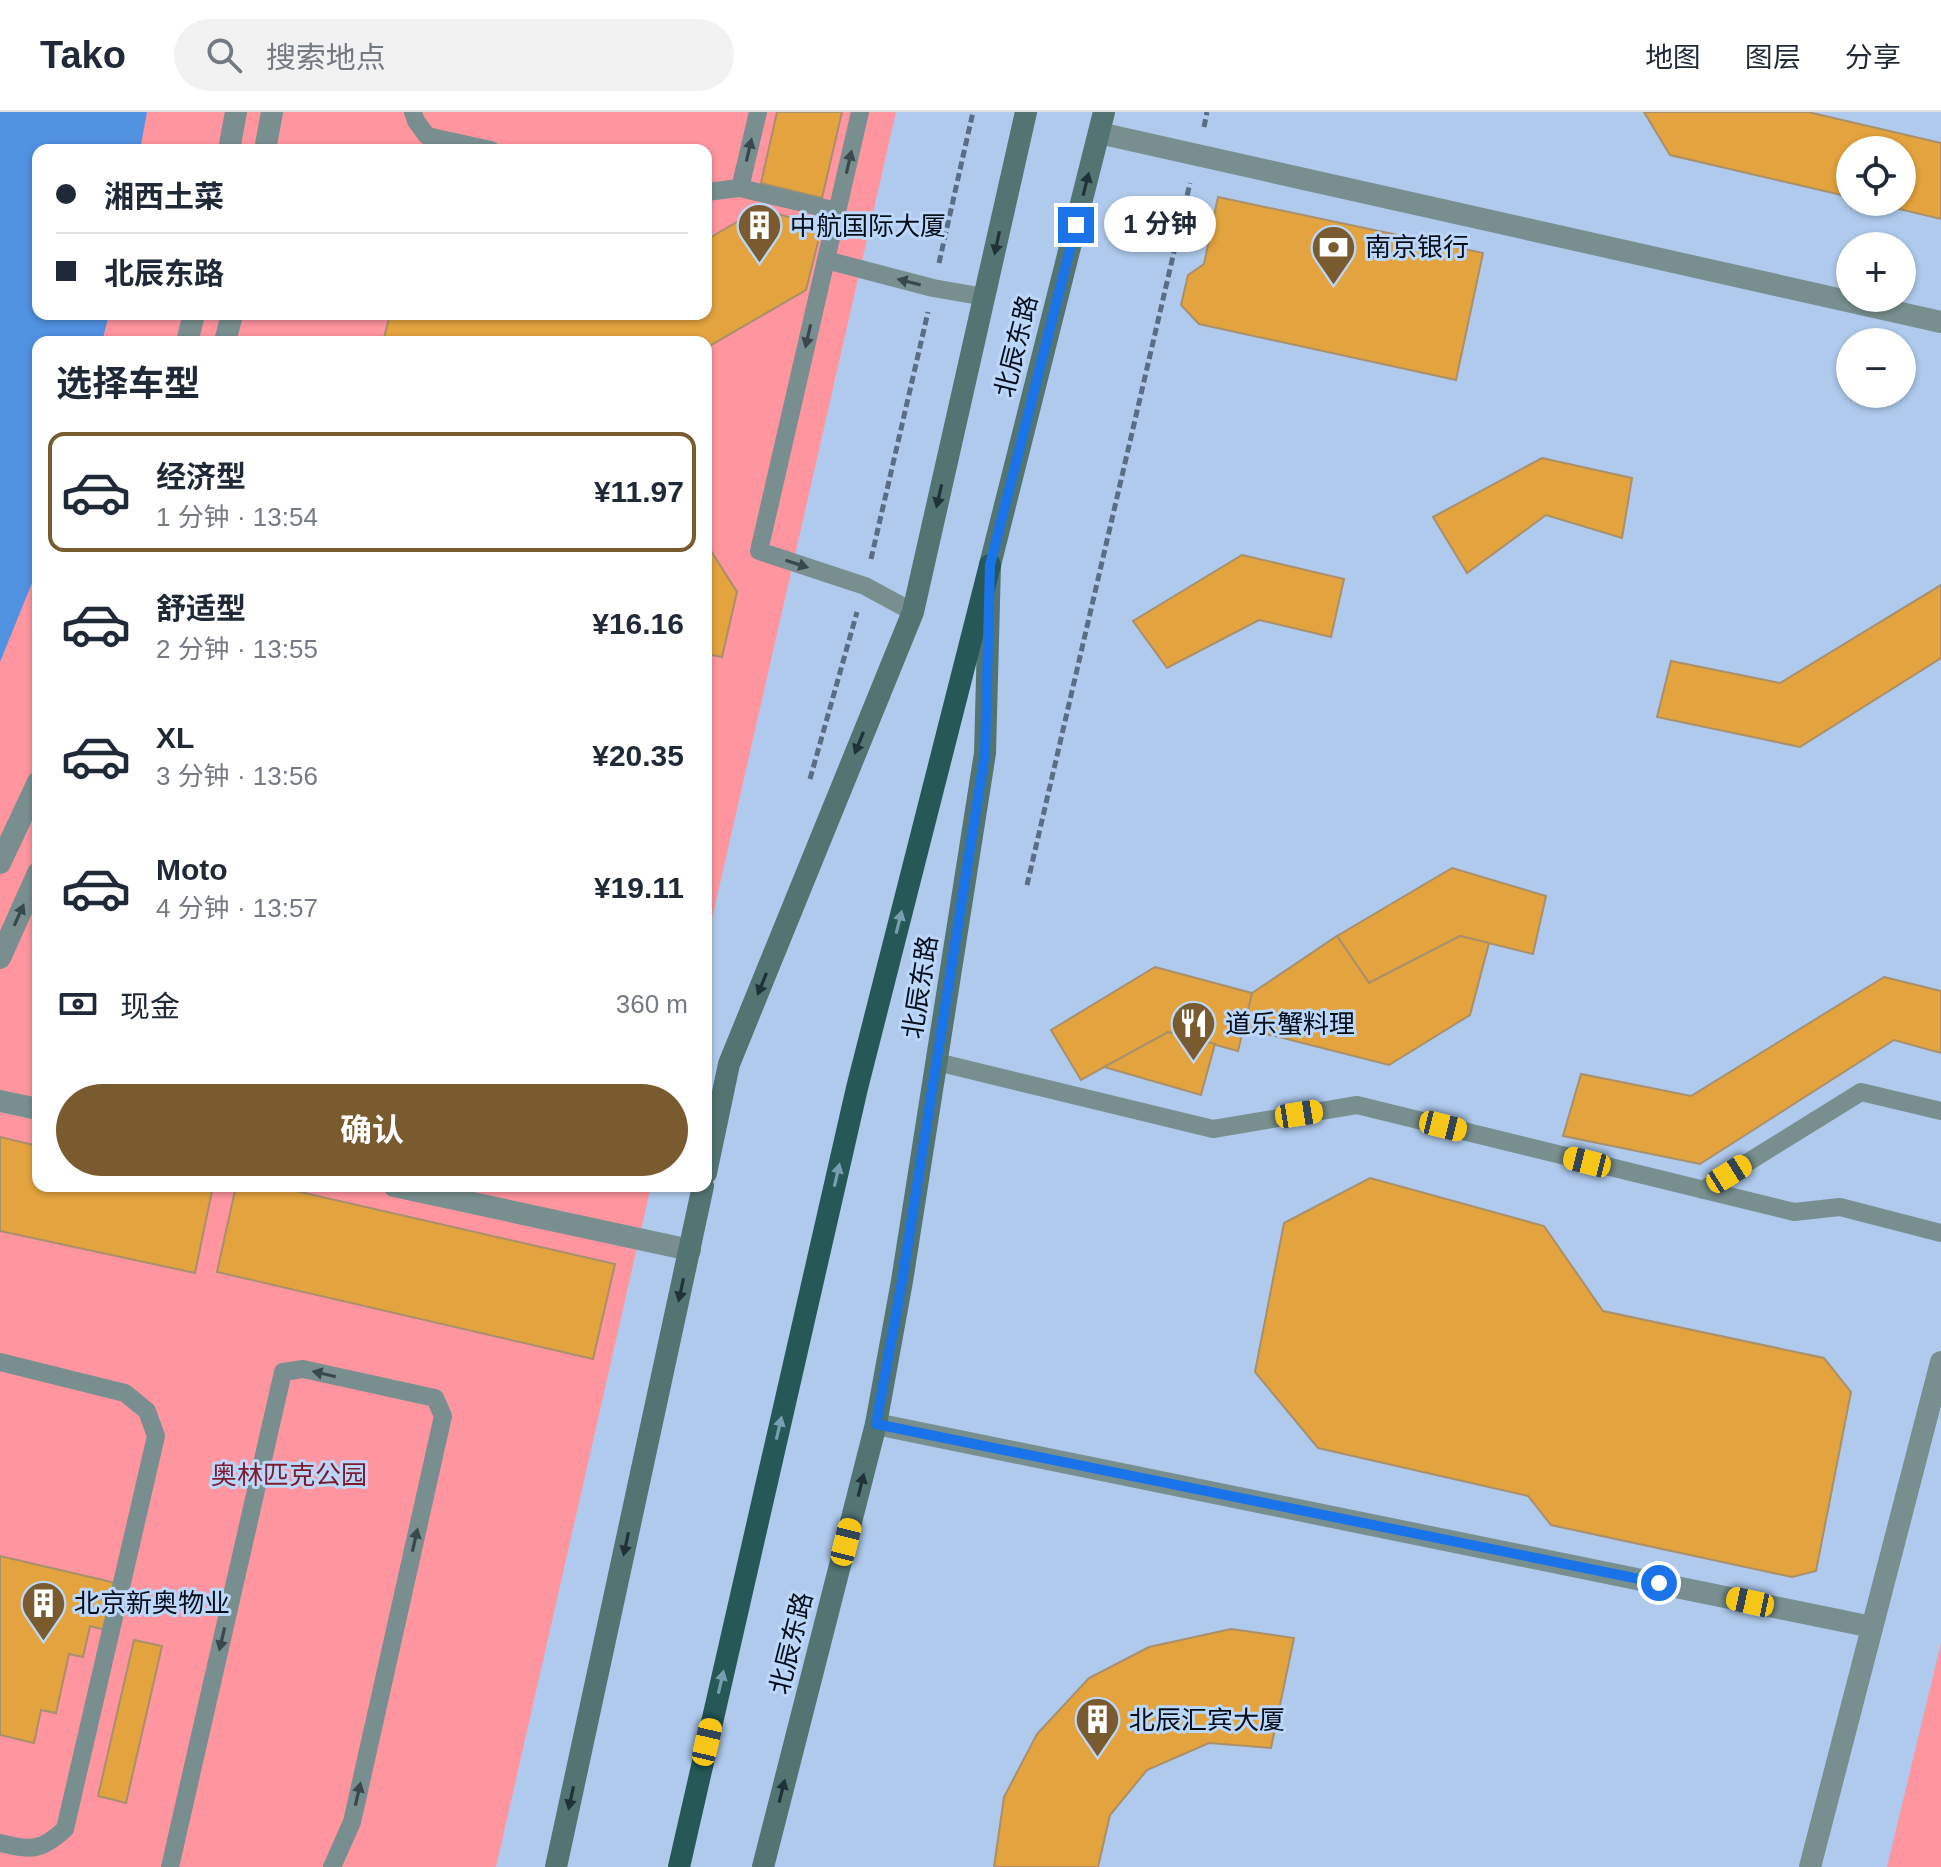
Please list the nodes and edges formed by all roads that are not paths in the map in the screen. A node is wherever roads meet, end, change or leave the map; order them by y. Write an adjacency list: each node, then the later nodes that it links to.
1 (236, 112): 8 (street)
2 (272, 112): 9 (street)
3 (413, 112): 10 (lane)
4 (758, 112): 11 (lane, one-way to 4)
5 (860, 112): 13 (lane, one-way to 5)
6 (1026, 112): 15 (main road, 北辰东路, one-way to 15)
7 (1101, 122): 16 (street); 17 (main road, 北辰东路, one-way to 7)
8 (230, 144)
9 (266, 144)
10 (464, 144)
11 (740, 188): 12 (lane); 13 (lane)
12 (712, 191)
13 (837, 211): 14 (lane)
14 (826, 260): 15 (lane, one-way to 14); 18 (lane, one-way to 18)
15 (985, 297): 18 (main road, 北辰东路, one-way to 18)
16 (1941, 322)
17 (990, 565): 23 (main road, 北辰东路); 41 (highway, one-way to 17)
18 (913, 612): 27 (main road, 北辰东路, one-way to 27)
19 (32, 795): 20 (street)
20 (0, 863)
21 (32, 886): 22 (street, one-way to 21)
22 (0, 958)
23 (937, 1062): 28 (lane); 35 (main road, 北辰东路)
24 (0, 1101): 25 (street)
25 (32, 1108)
26 (1941, 1111): 28 (lane)
27 (712, 1145)
28 (1703, 1190): 31 (lane)
29 (422, 1192): 32 (street)
30 (702, 1192): 32 (main road)
31 (1941, 1233)
32 (690, 1250): 40 (main road, one-way to 40)
33 (0, 1362): 37 (lane)
34 (1941, 1362): 36 (street)
35 (876, 1424): 36 (street); 42 (main road, 北辰东路, one-way to 35)
36 (1872, 1627): 43 (street)
37 (0, 1843)
38 (170, 1867): 39 (lane, one-way to 38)
39 (332, 1867)
40 (556, 1867)
41 (679, 1867)
42 (763, 1867)
43 (1810, 1867)

